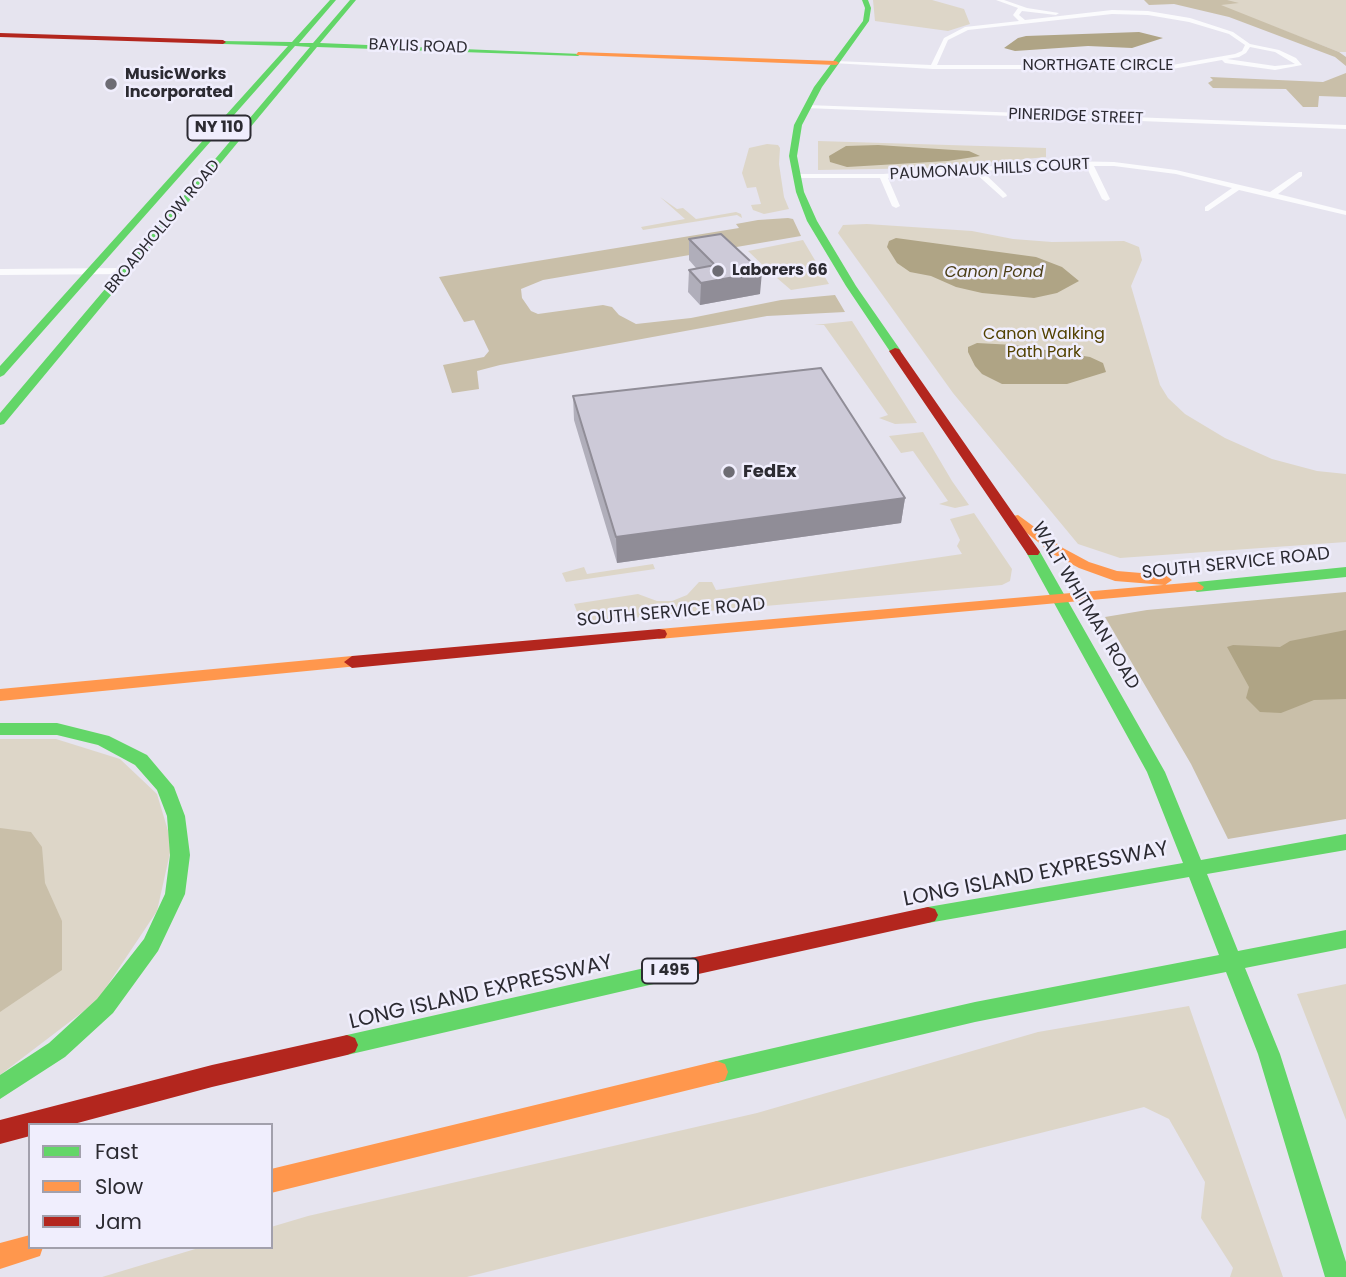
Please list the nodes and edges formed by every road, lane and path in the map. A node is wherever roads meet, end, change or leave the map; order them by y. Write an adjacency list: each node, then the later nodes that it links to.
1 (333, 0): 9 (main road, BROADHOLLOW ROAD / NY 110)
2 (354, 0): 10 (main road, BROADHOLLOW ROAD / NY 110)
3 (866, 0): 13 (main road, WALT WHITMAN ROAD)
4 (999, 0): 5 (street)
5 (1024, 8): 6 (street); 7 (street)
6 (1063, 16): 7 (street); 11 (street)
7 (1022, 20): 14 (street)
8 (0, 34): 9 (main road, BAYLIS ROAD)
9 (294, 43): 10 (main road, BAYLIS ROAD); 17 (main road, BROADHOLLOW ROAD / NY 110)
10 (317, 43): 13 (main road, BAYLIS ROAD); 23 (main road, BROADHOLLOW ROAD / NY 110)
11 (1248, 46): 12 (street, NORTHGATE CIRCLE); 12 (street)
12 (1220, 59): 14 (street, NORTHGATE CIRCLE)
13 (836, 63): 14 (street, NORTHGATE CIRCLE); 15 (main road, WALT WHITMAN ROAD)
14 (933, 67)
15 (807, 107): 16 (street, PINERIDGE STREET); 22 (main road, WALT WHITMAN ROAD)
16 (1346, 127)
17 (208, 140): 23 (main road); 31 (main road, BROADHOLLOW ROAD / NY 110)
18 (1089, 163): 19 (street, PAUMONAUK HILLS COURT); 24 (street, PAUMONAUK HILLS COURT); 27 (street)
19 (975, 169): 21 (street, PAUMONAUK HILLS COURT); 26 (street)
20 (1299, 174): 25 (street)
21 (883, 176): 22 (street, PAUMONAUK HILLS COURT); 28 (street)
22 (796, 177): 36 (main road, WALT WHITMAN ROAD)
23 (197, 184): 32 (main road, BROADHOLLOW ROAD / NY 110)
24 (1238, 187): 25 (street, PAUMONAUK HILLS COURT); 29 (street)
25 (1272, 195): 30 (street, PAUMONAUK HILLS COURT)
26 (1003, 196)
27 (1106, 199)
28 (896, 206)
29 (1208, 209)
30 (1346, 213)
31 (90, 271): 32 (street); 33 (street); 34 (main road, BROADHOLLOW ROAD / NY 110)
32 (127, 271): 35 (main road, BROADHOLLOW ROAD / NY 110)
33 (0, 272)
34 (0, 373)
35 (0, 421)
36 (1001, 505): 38 (main road); 39 (main road, WALT WHITMAN ROAD)
37 (1346, 572): 38 (main road, SOUTH SERVICE ROAD)
38 (1251, 581): 39 (main road, SOUTH SERVICE ROAD)
39 (1063, 601): 40 (main road, SOUTH SERVICE ROAD); 51 (main road, WALT WHITMAN ROAD)
40 (4, 694)
41 (0, 729): 44 (main road)
42 (1346, 842): 45 (main road, LONG ISLAND EXPRESSWAY / I 495)
43 (1346, 939): 48 (main road)
44 (0, 1088)
45 (34, 1123)
46 (28, 1125): 47 (main road, LONG ISLAND EXPRESSWAY / I 495)
47 (0, 1132)
48 (273, 1180)
49 (28, 1248): 50 (main road)
50 (0, 1256)
51 (1338, 1277)

